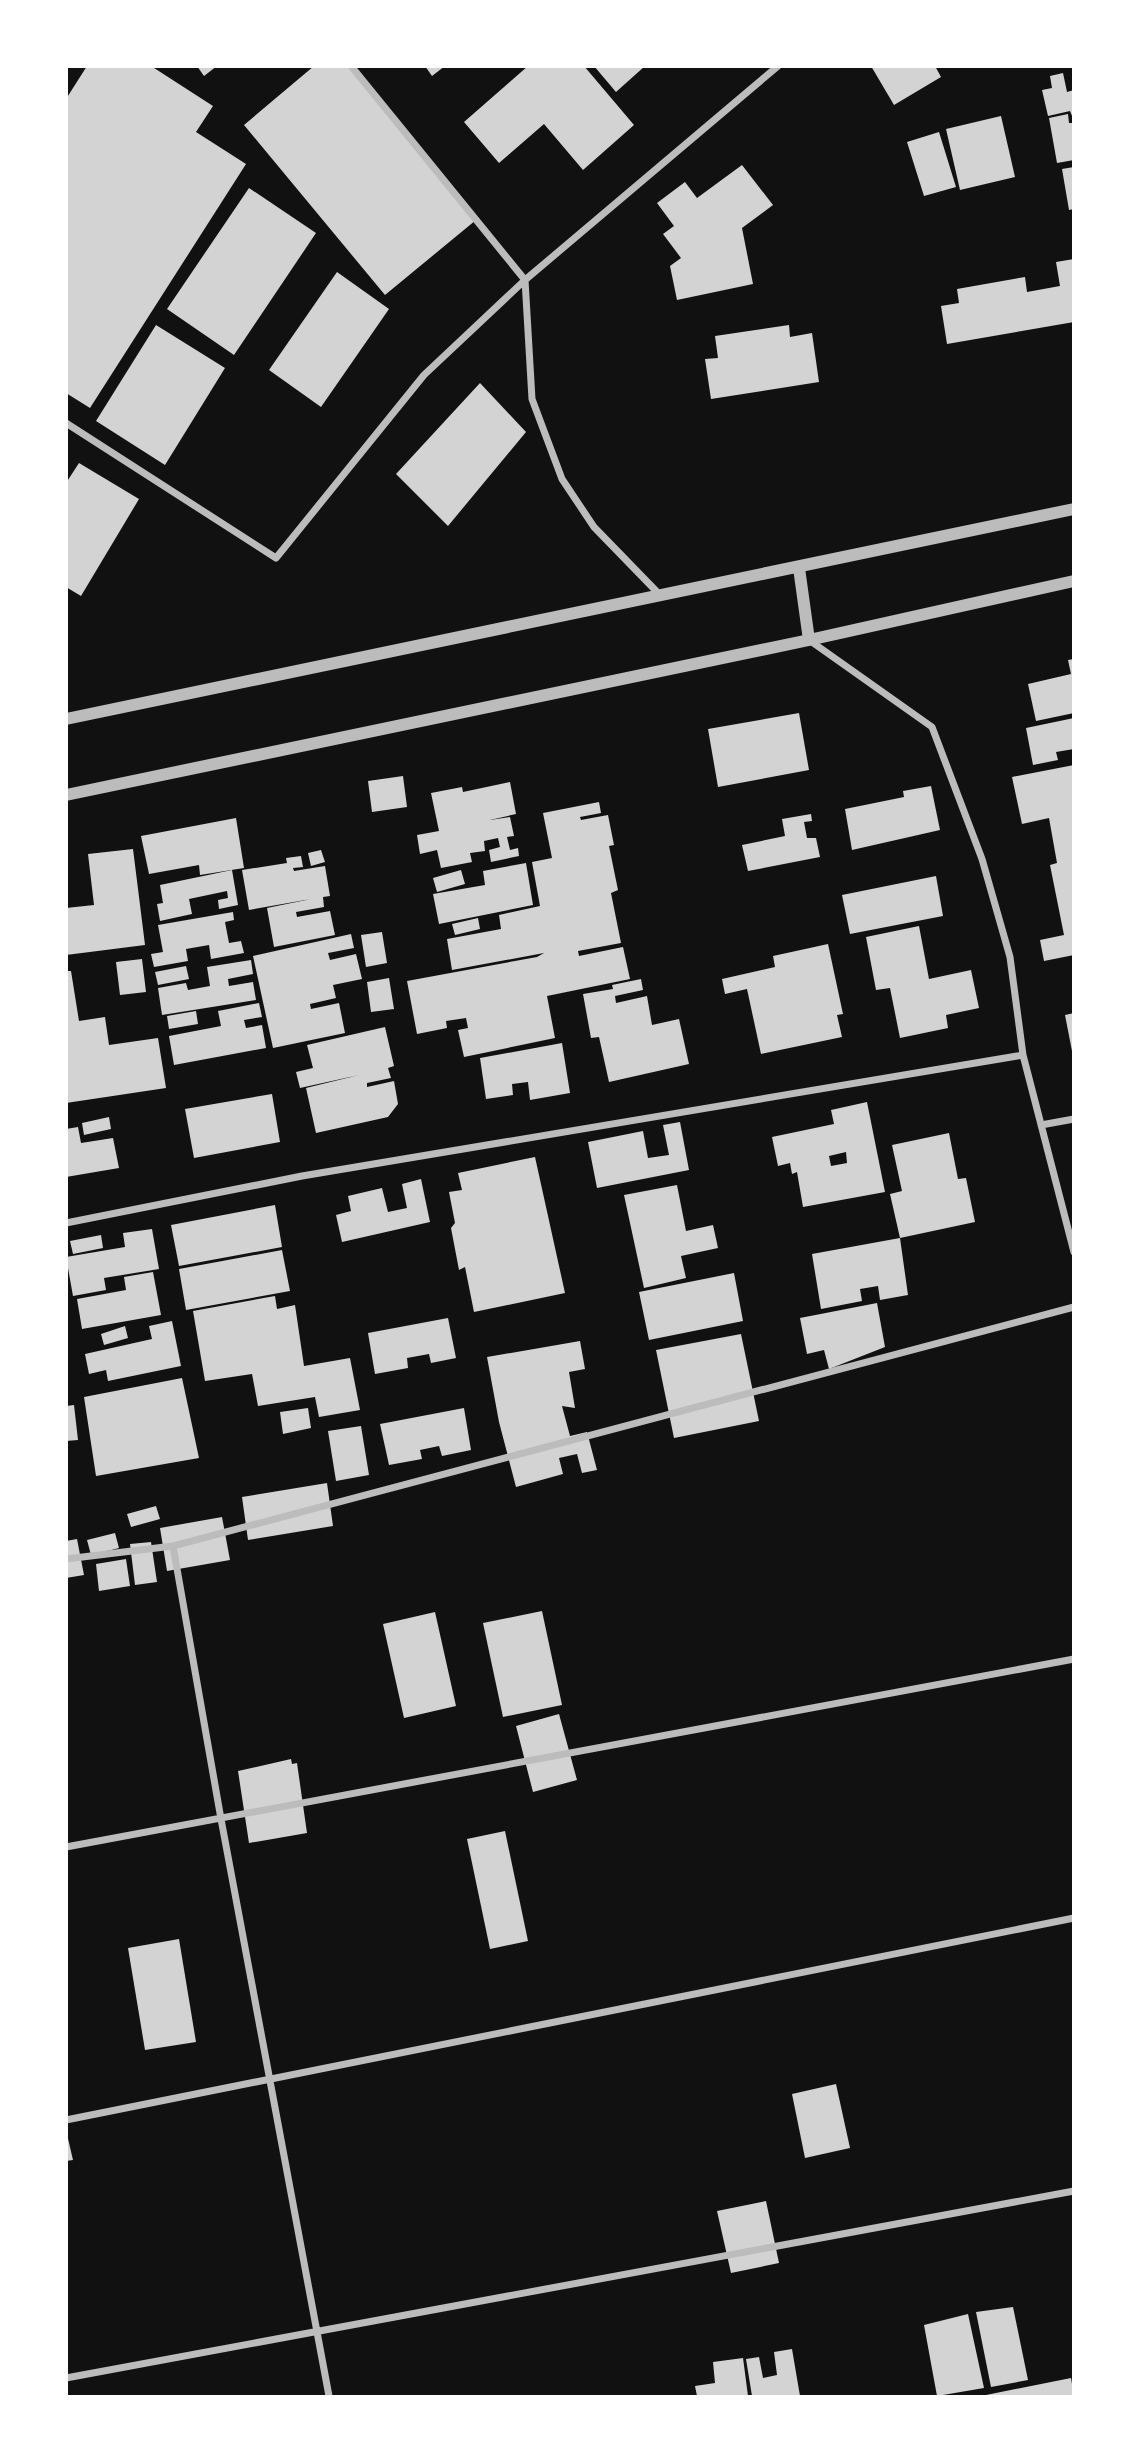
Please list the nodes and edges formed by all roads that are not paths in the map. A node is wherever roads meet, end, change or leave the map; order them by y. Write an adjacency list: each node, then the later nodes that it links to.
1 (351, 66): 3 (street)
2 (778, 66): 3 (street)
3 (525, 280): 4 (street); 8 (street)
4 (66, 423)
5 (1073, 509): 6 (street)
6 (799, 568): 8 (street); 9 (street)
7 (1073, 581): 9 (street)
8 (661, 596): 10 (street)
9 (809, 640): 11 (street); 12 (street)
10 (66, 719)
11 (66, 795)
12 (1023, 1055): 14 (street); 15 (street)
13 (1073, 1119): 14 (street)
14 (1041, 1125): 16 (street)
15 (66, 1223)
16 (1073, 1252)
17 (1073, 1307): 18 (street)
18 (173, 1546): 19 (street); 21 (street)
19 (66, 1559)
20 (1073, 1659): 21 (street)
21 (220, 1819): 22 (street); 24 (street)
22 (66, 1847)
23 (1073, 1918): 24 (street)
24 (270, 2080): 25 (street); 27 (street)
25 (66, 2120)
26 (1073, 2191): 27 (street)
27 (317, 2331): 28 (street); 29 (street)
28 (66, 2378)
29 (329, 2396)

